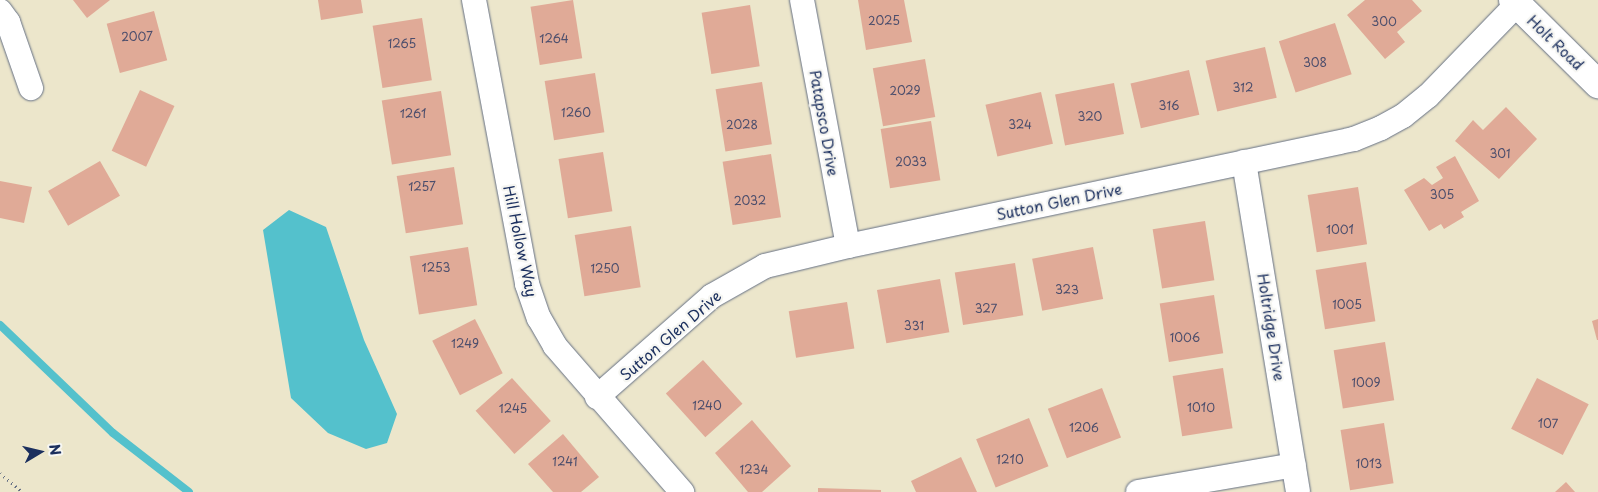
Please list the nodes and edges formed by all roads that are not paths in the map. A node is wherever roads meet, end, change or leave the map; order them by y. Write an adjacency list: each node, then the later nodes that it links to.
1 (474, 0): 9 (street, Hill Hollow Way)
2 (802, 0): 8 (street, Patapsco Drive)
3 (1515, 2): 5 (street, Holt Road); 7 (street, Sutton Glen Drive)
4 (0, 11): 6 (street)
5 (1598, 84)
6 (31, 88)
7 (1244, 162): 8 (street, Sutton Glen Drive); 10 (street, Holtridge Drive)
8 (848, 246): 9 (street, Sutton Glen Drive)
9 (597, 397): 11 (street, Hill Hollow Way)
10 (1294, 465): 12 (street); 13 (street, Holtridge Drive)
11 (682, 492)
12 (1138, 492)
13 (1298, 492)

